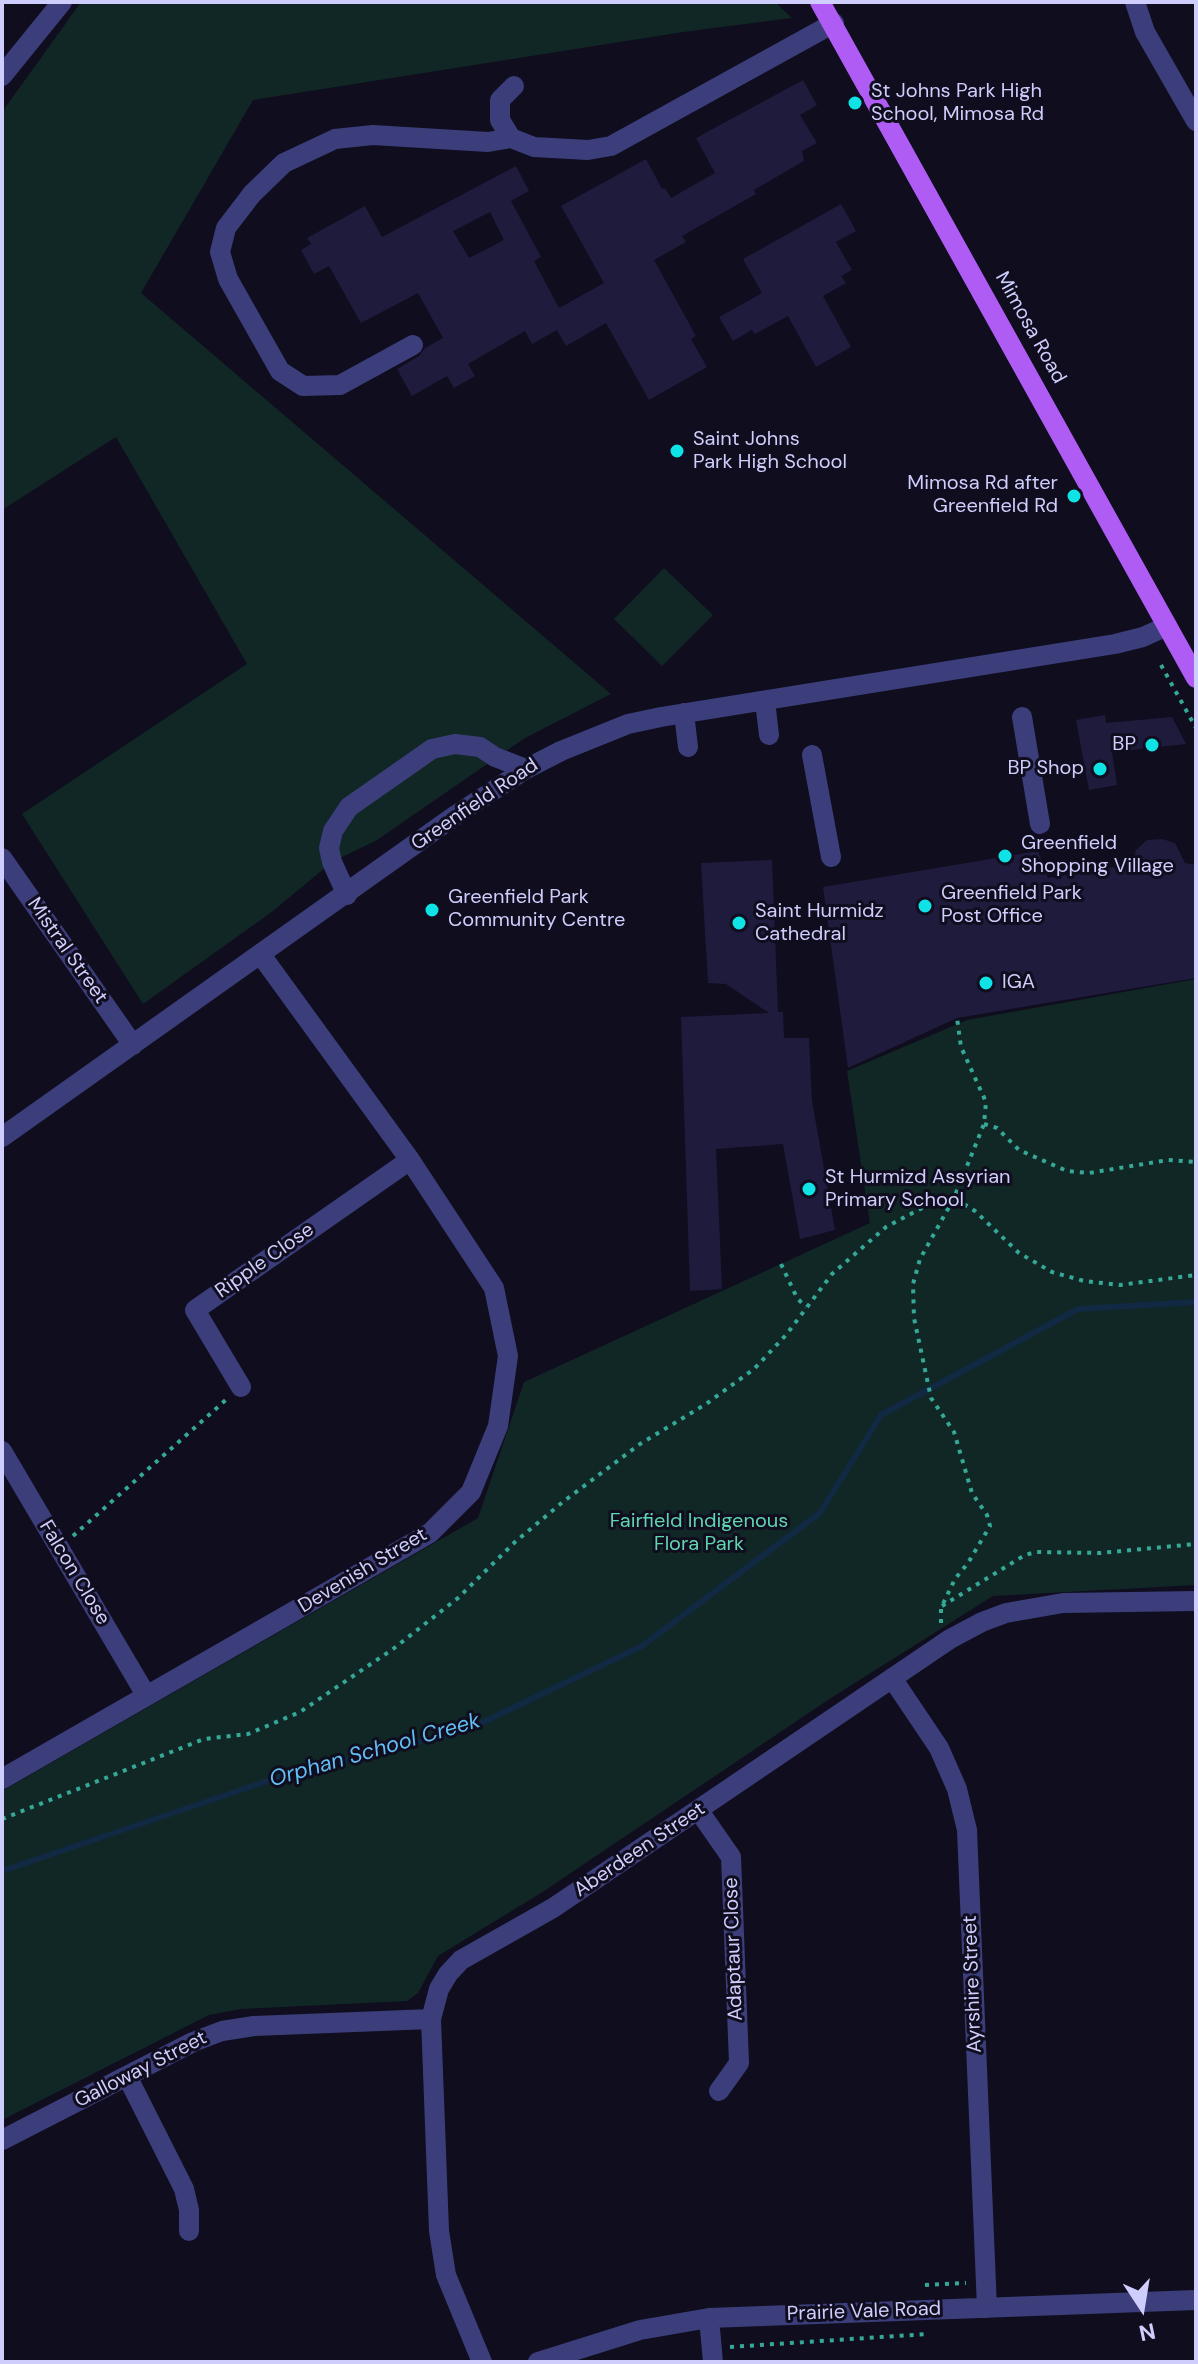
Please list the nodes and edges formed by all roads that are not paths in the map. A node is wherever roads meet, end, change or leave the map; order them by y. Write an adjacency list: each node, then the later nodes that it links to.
1 (62, 2): 5 (street)
2 (820, 2): 4 (main road, Mimosa Road)
3 (1135, 2): 7 (street)
4 (834, 23): 8 (street); 10 (main road, Mimosa Road)
5 (2, 76)
6 (514, 86): 8 (street)
7 (1196, 121)
8 (511, 138): 9 (street)
9 (413, 345)
10 (1167, 626): 11 (main road, Mimosa Road); 12 (street, Greenfield Road)
11 (1196, 678)
12 (765, 701): 13 (street, Greenfield Road); 15 (street)
13 (684, 713): 16 (street); 18 (street, Greenfield Road)
14 (1022, 717): 19 (street)
15 (769, 735)
16 (688, 747)
17 (812, 755): 20 (street)
18 (526, 769): 22 (street, Greenfield Road); 22 (street)
19 (1040, 824)
20 (831, 857)
21 (2, 858): 24 (street, Mistral Street)
22 (347, 895): 23 (street, Greenfield Road)
23 (261, 955): 24 (street, Greenfield Road); 26 (street, Devenish Street)
24 (133, 1045): 25 (street, Greenfield Road)
25 (2, 1137)
26 (410, 1160): 27 (street, Ripple Close); 31 (street, Devenish Street)
27 (241, 1387)
28 (2, 1451): 31 (street, Falcon Close)
29 (1196, 1601): 30 (street, Aberdeen Street)
30 (892, 1678): 33 (street, Aberdeen Street); 40 (street, Ayrshire Street)
31 (146, 1695): 32 (street, Devenish Street)
32 (2, 1779)
33 (699, 1811): 34 (street, Aberdeen Street); 36 (street, Adaptaur Close)
34 (431, 2019): 35 (street, Galloway Street); 43 (street, Aberdeen Street)
35 (127, 2076): 37 (street, Galloway Street); 38 (street)
36 (719, 2091)
37 (2, 2140)
38 (189, 2231)
39 (1196, 2300): 40 (street, Prairie Vale Road)
40 (987, 2308): 41 (street, Prairie Vale Road)
41 (709, 2318): 42 (street); 44 (street, Prairie Vale Road)
42 (712, 2355)
43 (482, 2362)
44 (538, 2362)

